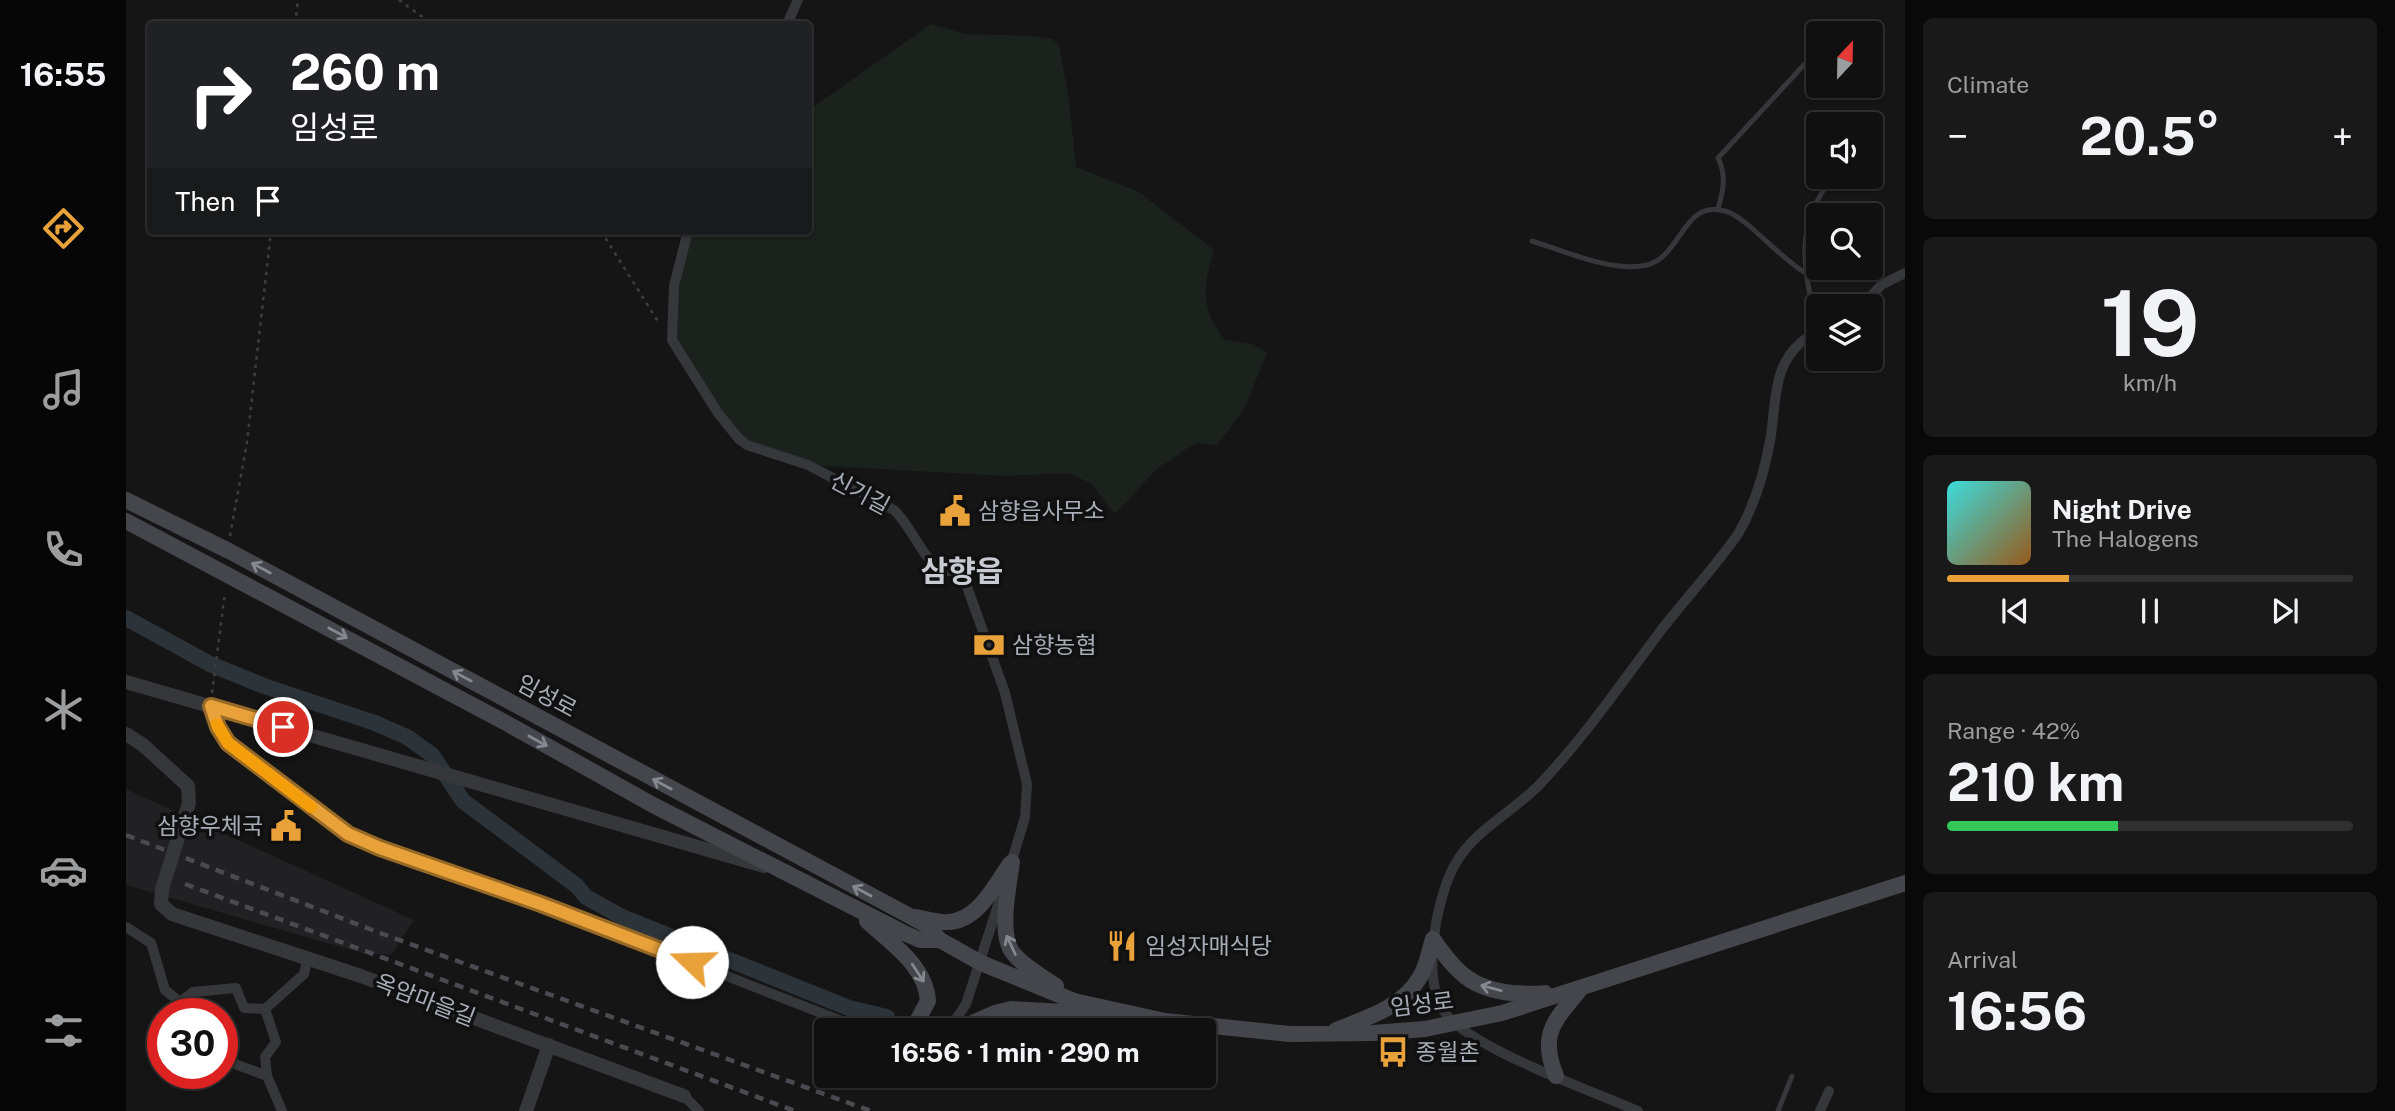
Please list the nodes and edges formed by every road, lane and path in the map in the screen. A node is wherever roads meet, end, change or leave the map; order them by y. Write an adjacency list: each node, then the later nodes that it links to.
1 (298, 0): 4 (path)
2 (398, 0): 5 (path)
3 (798, 0): 6 (street)
4 (295, 21)
5 (428, 21)
6 (788, 21)
7 (1806, 64): 8 (lane)
8 (1718, 209): 13 (lane); 14 (lane)
9 (1806, 230): 14 (lane)
10 (271, 235): 21 (path)
11 (604, 235): 18 (path)
12 (687, 235): 18 (street)
13 (1532, 241)
14 (1806, 273)
15 (1905, 273): 16 (street)
16 (1873, 294)
17 (1806, 339): 34 (street)
18 (673, 340): 26 (street, 신기길)
19 (126, 500): 21 (main road, 임성로)
20 (126, 521): 22 (main road, 임성로)
21 (229, 551): 32 (main road, 임성로, one-way to 21)
22 (226, 573): 24 (path); 27 (main road, 임성로, one-way to 27)
23 (126, 682): 24 (street, 임성로)
24 (211, 706): 27 (street, 임성로); 42 (street)
25 (126, 734): 36 (street, 옥암마을길, bridge)
26 (1012, 862): 32 (main road); 37 (street, 신기길); 39 (main road, one-way to 26)
27 (791, 874): 31 (main road, 임성로)
28 (1905, 883): 30 (main road, 임성로)
29 (1905, 889): 30 (street)
30 (1866, 897): 38 (main road, 임성로)
31 (853, 907): 35 (main road, 임성로); 43 (main road, one-way to 43)
32 (906, 914): 35 (main road, 임성로)
33 (126, 927): 40 (street)
34 (1433, 939): 38 (main road, one-way to 34); 46 (street); 47 (main road)
35 (940, 940): 37 (main road, 임성로)
36 (308, 957): 40 (street); 48 (street, 옥암마을길)
37 (981, 963): 39 (main road, 임성로); 44 (street, 신기길)
38 (1582, 987): 46 (main road, 임성로); 51 (main road)
39 (1082, 1002): 41 (main road, 임성로)
40 (265, 1009): 50 (street)
41 (1140, 1016): 45 (main road); 47 (main road, 임성로)
42 (834, 1018)
43 (919, 1018)
44 (957, 1018)
45 (984, 1018)
46 (1455, 1024): 47 (main road, 임성로); 51 (street)
47 (1326, 1033)
48 (549, 1045): 54 (street, 옥암마을길); 56 (street)
49 (238, 1065): 50 (street)
50 (267, 1076): 55 (street)
51 (1556, 1076): 58 (street)
52 (1792, 1076): 59 (lane)
53 (1829, 1091): 60 (street)
54 (684, 1096): 57 (street, 옥암마을길)
55 (282, 1111)
56 (526, 1111)
57 (699, 1111)
58 (1638, 1111)
59 (1778, 1111)
60 (1820, 1111)

